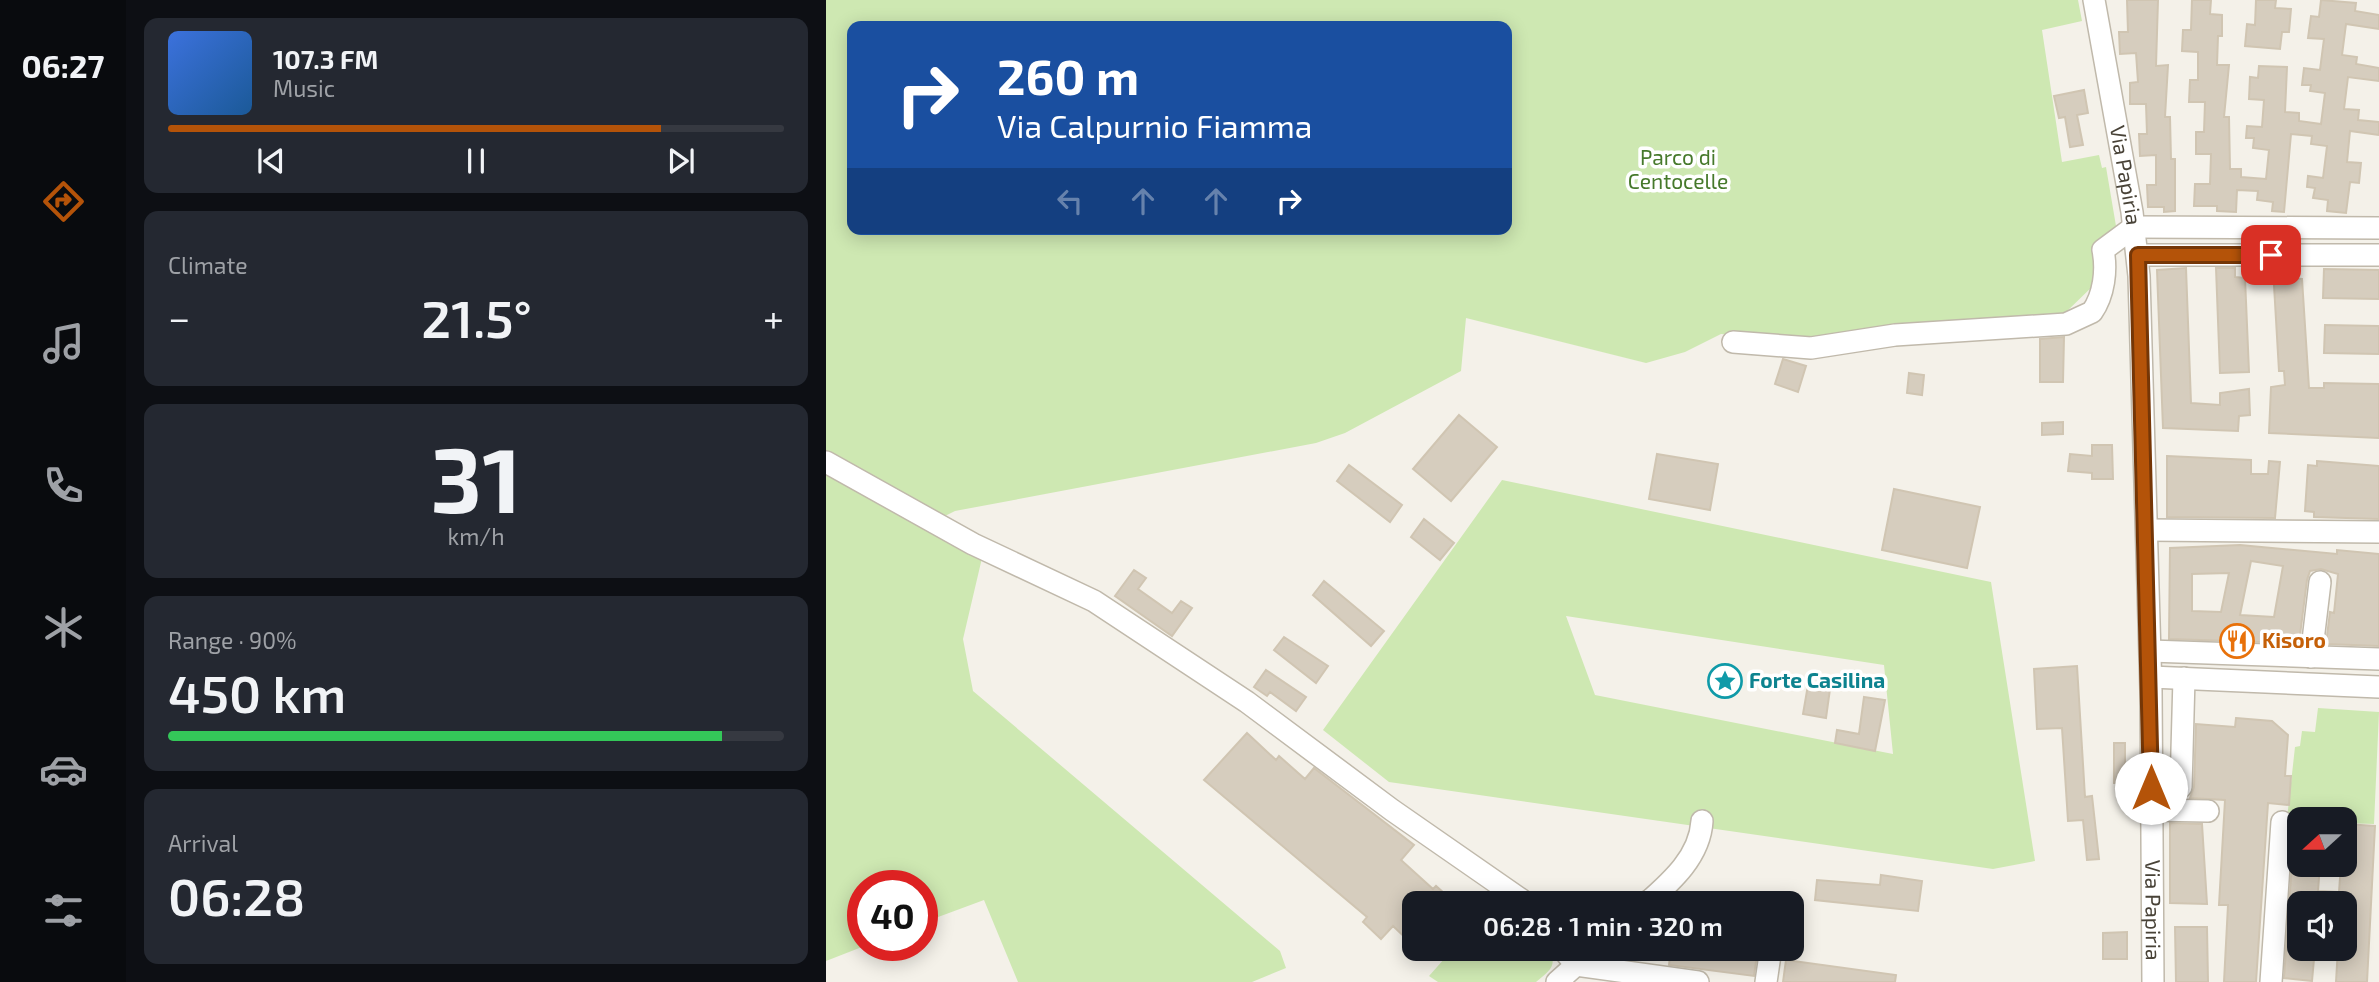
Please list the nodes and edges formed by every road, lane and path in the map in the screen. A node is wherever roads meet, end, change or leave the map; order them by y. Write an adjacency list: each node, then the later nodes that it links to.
1 (2094, 0): 2 (street, Via Papiria)
2 (2134, 227): 3 (street); 4 (street, Via Papiria); 6 (street)
3 (2379, 228)
4 (2138, 255): 5 (street); 8 (street, Via Papiria)
5 (2379, 255)
6 (1733, 342)
7 (826, 462): 23 (street)
8 (2147, 530): 9 (street); 11 (street, Via Papiria)
9 (2379, 533)
10 (2320, 582): 13 (street)
11 (2150, 651): 12 (street); 15 (street, Via Papiria)
12 (2188, 652): 13 (street); 16 (street)
13 (2311, 657): 14 (street)
14 (2379, 659)
15 (2151, 677): 16 (street); 18 (street, Via Papiria)
16 (2186, 678): 17 (street); 18 (street)
17 (2379, 687)
18 (2151, 788): 19 (street, Via Papiria)
19 (2152, 810): 20 (street); 33 (street, Via Papiria)
20 (2208, 811)
21 (1702, 821): 24 (street)
22 (2282, 822): 34 (street)
23 (1509, 891)
24 (1658, 891)
25 (1573, 961): 28 (street)
26 (1580, 961): 28 (street)
27 (1768, 961): 32 (street)
28 (1576, 965): 29 (street); 30 (street); 31 (street)
29 (1557, 982)
30 (1597, 982)
31 (1698, 982)
32 (1766, 982)
33 (2153, 982)
34 (2271, 982)

